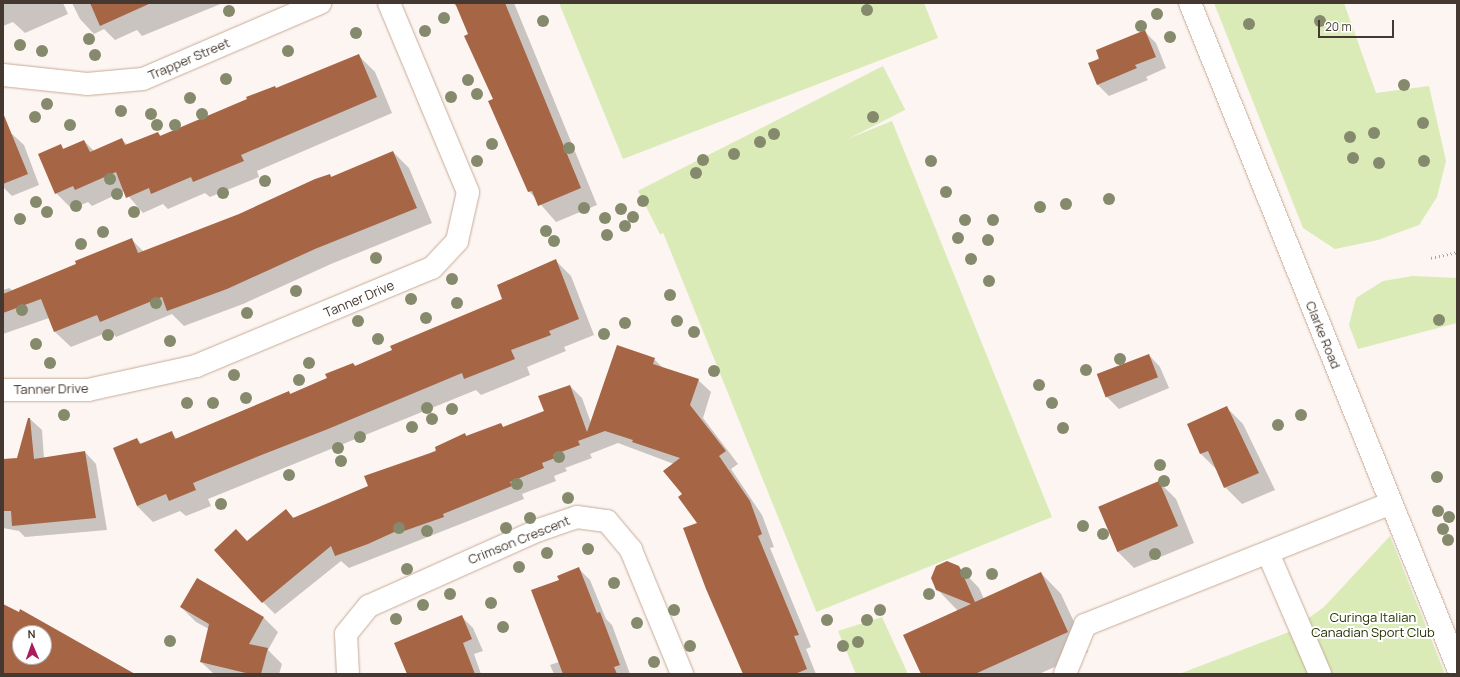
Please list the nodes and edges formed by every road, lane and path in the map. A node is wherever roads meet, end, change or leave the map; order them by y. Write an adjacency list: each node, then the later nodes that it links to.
1 (320, 3): 4 (street, Trapper Street)
2 (389, 3): 7 (street, Tanner Drive)
3 (1190, 3): 8 (street, Clarke Road)
4 (3, 75)
5 (1457, 252): 6 (path)
6 (1431, 258)
7 (3, 390)
8 (1391, 503): 9 (street); 10 (street, Clarke Road)
9 (1268, 554): 13 (street); 14 (street)
10 (1457, 666)
11 (348, 674): 12 (street, Crimson Crescent)
12 (682, 674)
13 (1065, 674)
14 (1320, 674)

